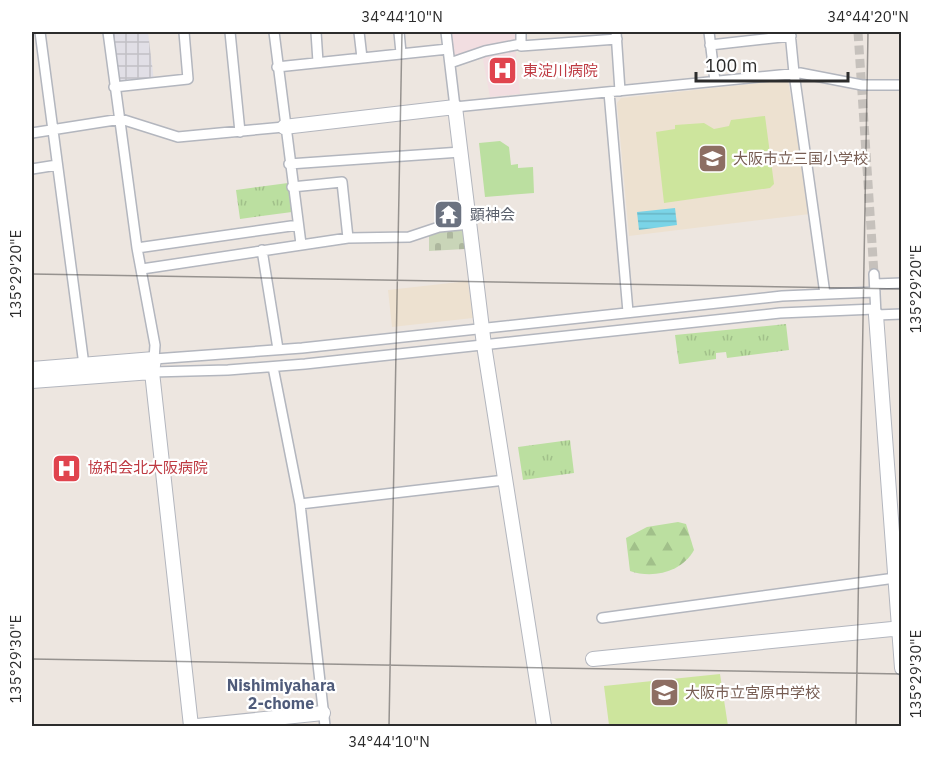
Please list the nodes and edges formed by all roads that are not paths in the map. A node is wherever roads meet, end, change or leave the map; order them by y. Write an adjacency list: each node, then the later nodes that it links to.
1 (39, 32): 32 (street)
2 (108, 32): 26 (street)
3 (184, 32): 26 (street)
4 (230, 32): 33 (street)
5 (274, 32): 22 (street)
6 (316, 32): 20 (street)
7 (359, 32): 19 (street)
8 (399, 32): 18 (street)
9 (446, 32): 17 (street)
10 (521, 32): 15 (street)
11 (709, 32): 16 (street)
12 (791, 34): 14 (street); 23 (street)
13 (616, 35): 15 (street); 27 (street)
14 (747, 36): 16 (street)
15 (521, 44): 21 (street)
16 (710, 45): 24 (street)
17 (448, 48): 18 (street); 21 (street)
18 (401, 53): 19 (street)
19 (362, 58): 20 (street)
20 (318, 62): 22 (street)
21 (450, 63): 29 (street)
22 (277, 67): 31 (street)
23 (794, 73): 24 (street); 25 (street); 49 (street)
24 (715, 81): 27 (street)
25 (902, 85)
26 (114, 87): 30 (street)
27 (620, 91): 28 (street)
28 (609, 92): 29 (street); 52 (street)
29 (455, 107): 31 (street); 35 (street)
30 (118, 119): 32 (street); 33 (street); 44 (street)
31 (284, 127): 33 (street); 36 (street)
32 (53, 130): 34 (street); 37 (street)
33 (240, 132)
34 (32, 133)
35 (461, 152): 36 (street); 40 (street)
36 (289, 164): 39 (street)
37 (57, 165): 38 (street); 60 (street)
38 (32, 169)
39 (292, 187): 41 (street); 42 (street)
40 (470, 224): 42 (street); 56 (street)
41 (298, 225): 43 (street); 44 (street)
42 (348, 238): 43 (street)
43 (301, 244): 45 (street)
44 (137, 248): 46 (street)
45 (262, 250): 46 (street); 59 (street)
46 (142, 269): 61 (street)
47 (902, 283): 48 (street)
48 (875, 284): 49 (street); 53 (street)
49 (824, 294): 50 (street); 51 (street)
50 (739, 301): 52 (street); 55 (street)
51 (824, 311): 53 (street); 55 (street)
52 (627, 312): 56 (street); 57 (street)
53 (876, 312): 54 (street); 66 (street)
54 (902, 314)
55 (741, 318): 57 (street)
56 (481, 327): 58 (street); 59 (street)
57 (628, 329): 58 (street)
58 (484, 345): 62 (street); 67 (street)
59 (278, 349): 61 (street)
60 (84, 364): 61 (street); 63 (street)
61 (153, 365): 62 (street); 64 (street); 76 (street)
62 (273, 367): 68 (street)
63 (32, 369)
64 (32, 381)
65 (902, 470): 66 (street)
66 (887, 474): 69 (street)
67 (505, 480): 68 (street); 78 (street)
68 (300, 504): 75 (street)
69 (897, 542): 70 (street)
70 (895, 578): 71 (street); 72 (street)
71 (602, 618)
72 (900, 628): 73 (street); 74 (street)
73 (593, 659)
74 (902, 668)
75 (324, 720): 77 (street)
76 (191, 726)
77 (197, 726)
78 (544, 726)

